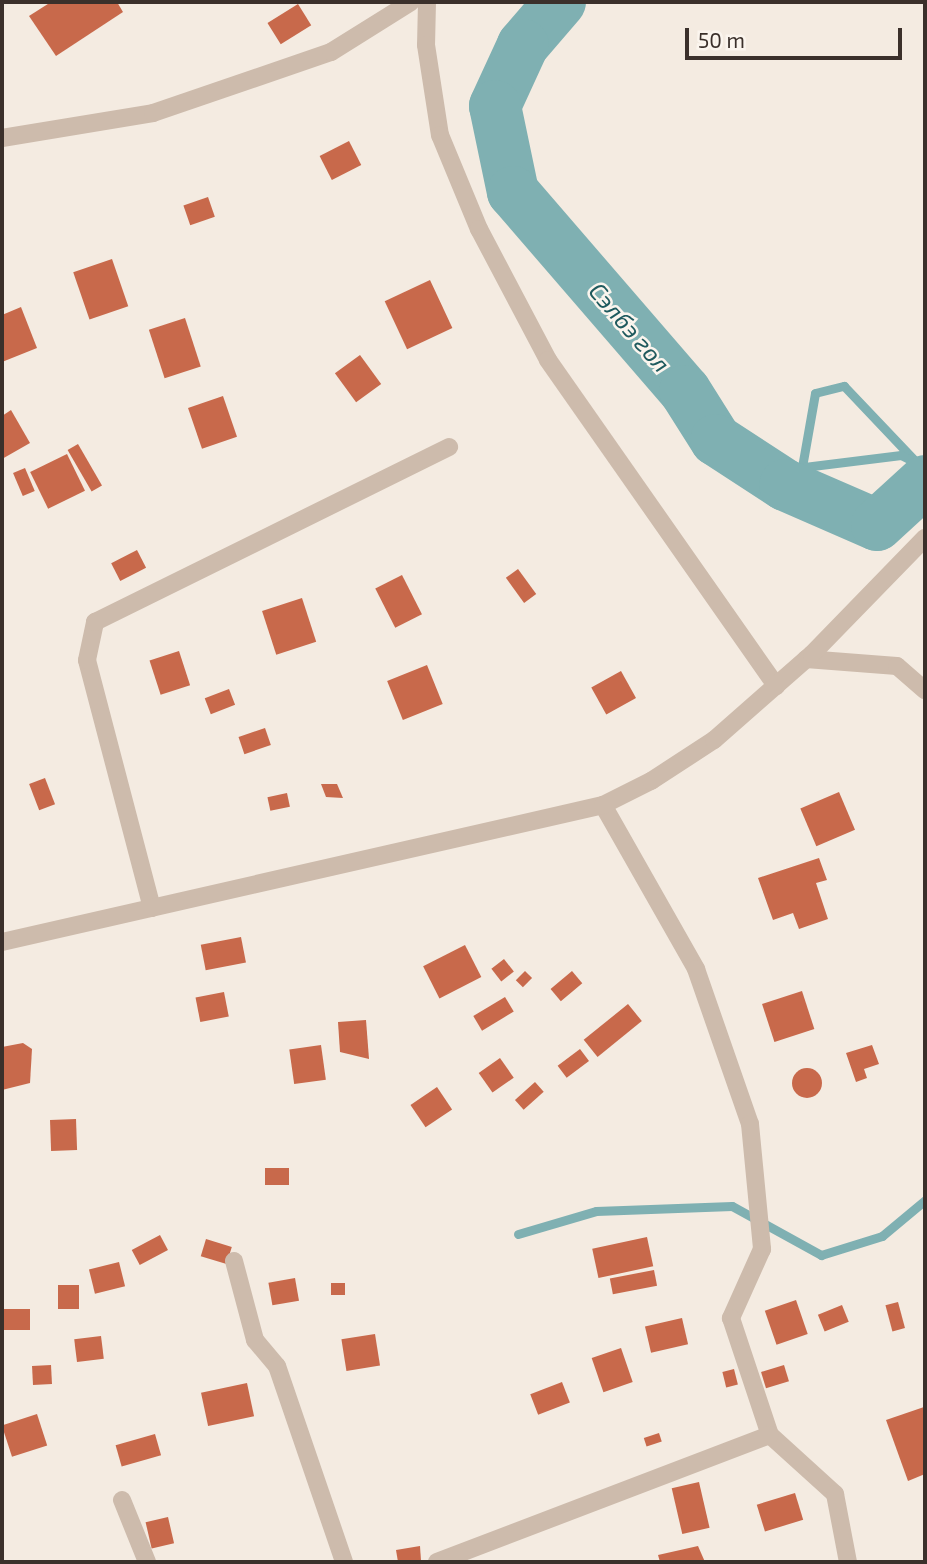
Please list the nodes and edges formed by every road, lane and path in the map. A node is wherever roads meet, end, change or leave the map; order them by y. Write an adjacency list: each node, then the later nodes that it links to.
1 (411, 2): 3 (street)
2 (427, 2): 7 (street)
3 (2, 138)
4 (449, 447): 10 (street)
5 (925, 538): 6 (street)
6 (806, 659): 7 (street); 8 (street)
7 (776, 686): 9 (street)
8 (925, 690)
9 (603, 804): 10 (street); 13 (street)
10 (152, 908): 11 (street)
11 (2, 942)
12 (234, 1261): 16 (street)
13 (770, 1435): 17 (street); 18 (street)
14 (121, 1500): 15 (street)
15 (147, 1562)
16 (344, 1562)
17 (437, 1562)
18 (848, 1562)

